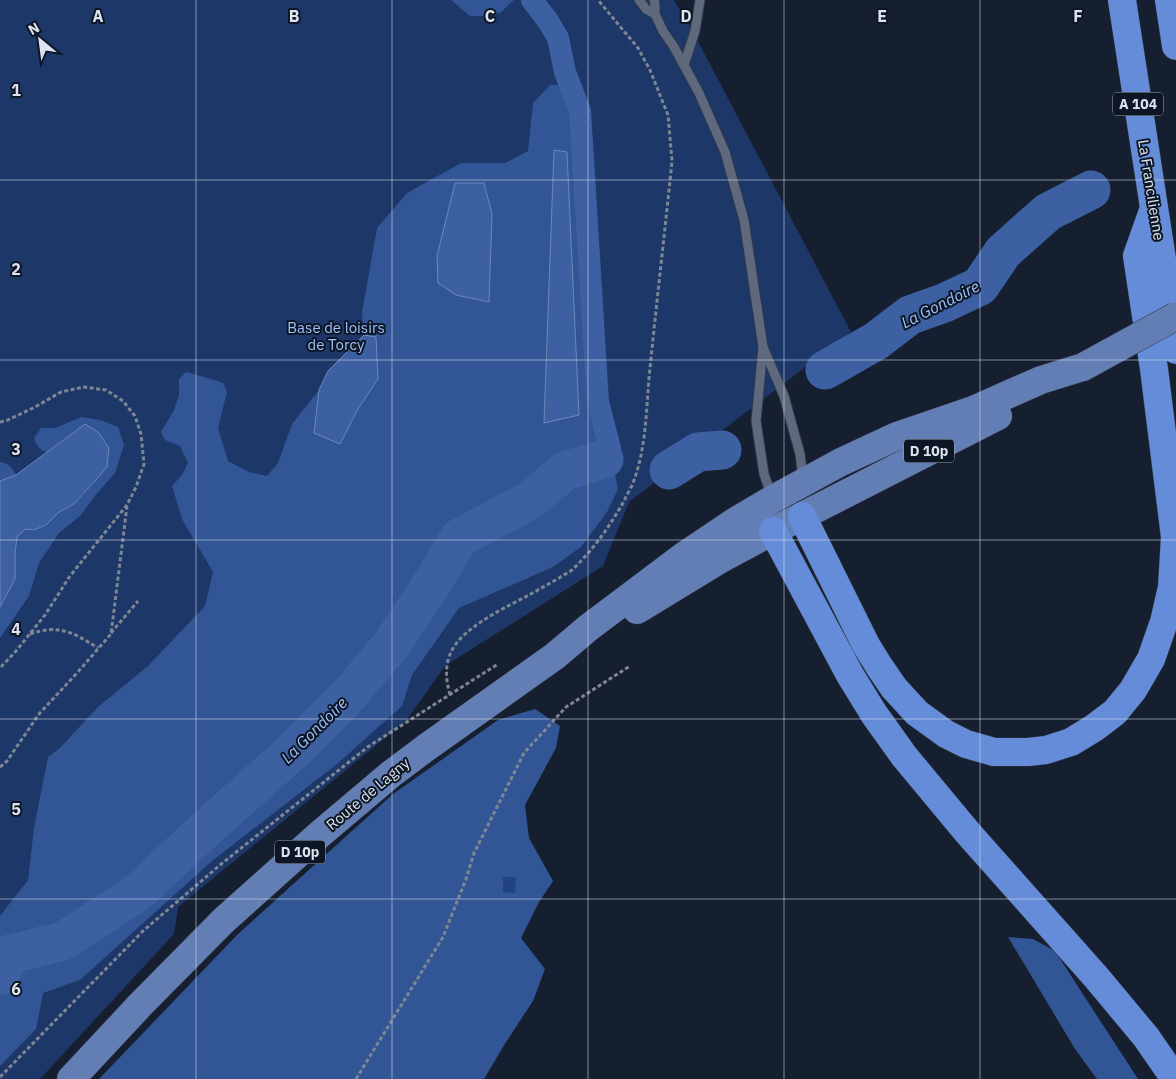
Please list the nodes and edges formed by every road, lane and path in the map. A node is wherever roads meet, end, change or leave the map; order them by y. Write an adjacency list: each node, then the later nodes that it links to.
1 (598, 0): 29 (path)
2 (639, 0): 7 (lane)
3 (654, 0): 7 (lane)
4 (700, 0): 9 (lane)
5 (1122, 0): 10 (highway, La Francilienne / A 104)
6 (1169, 0): 8 (highway)
7 (655, 14): 9 (lane)
8 (1176, 46)
9 (684, 65): 12 (lane)
10 (1154, 208): 13 (highway, La Francilienne / A 104); 19 (highway)
11 (1176, 316): 14 (main road, D 10p, bridge)
12 (763, 347): 16 (lane); 17 (lane)
13 (1176, 350)
14 (1083, 367): 16 (main road, D 10p); 19 (main road, D 10p)
15 (0, 422): 18 (path)
16 (804, 482): 17 (main road, D 10p)
17 (772, 499): 25 (main road, D 10p)
18 (127, 505): 22 (path); 23 (path)
19 (802, 516): 20 (main road, D 10p)
20 (773, 531): 25 (main road, D 10p); 32 (highway)
21 (138, 601): 22 (path)
22 (111, 634): 24 (path)
23 (29, 635): 24 (path); 27 (path)
24 (98, 648): 28 (path)
25 (555, 656): 30 (main road, Route de Lagny / D 10p)
26 (630, 666): 31 (path)
27 (0, 668)
28 (0, 767)
29 (0, 1077)
30 (71, 1079)
31 (356, 1079)
32 (1175, 1079)

